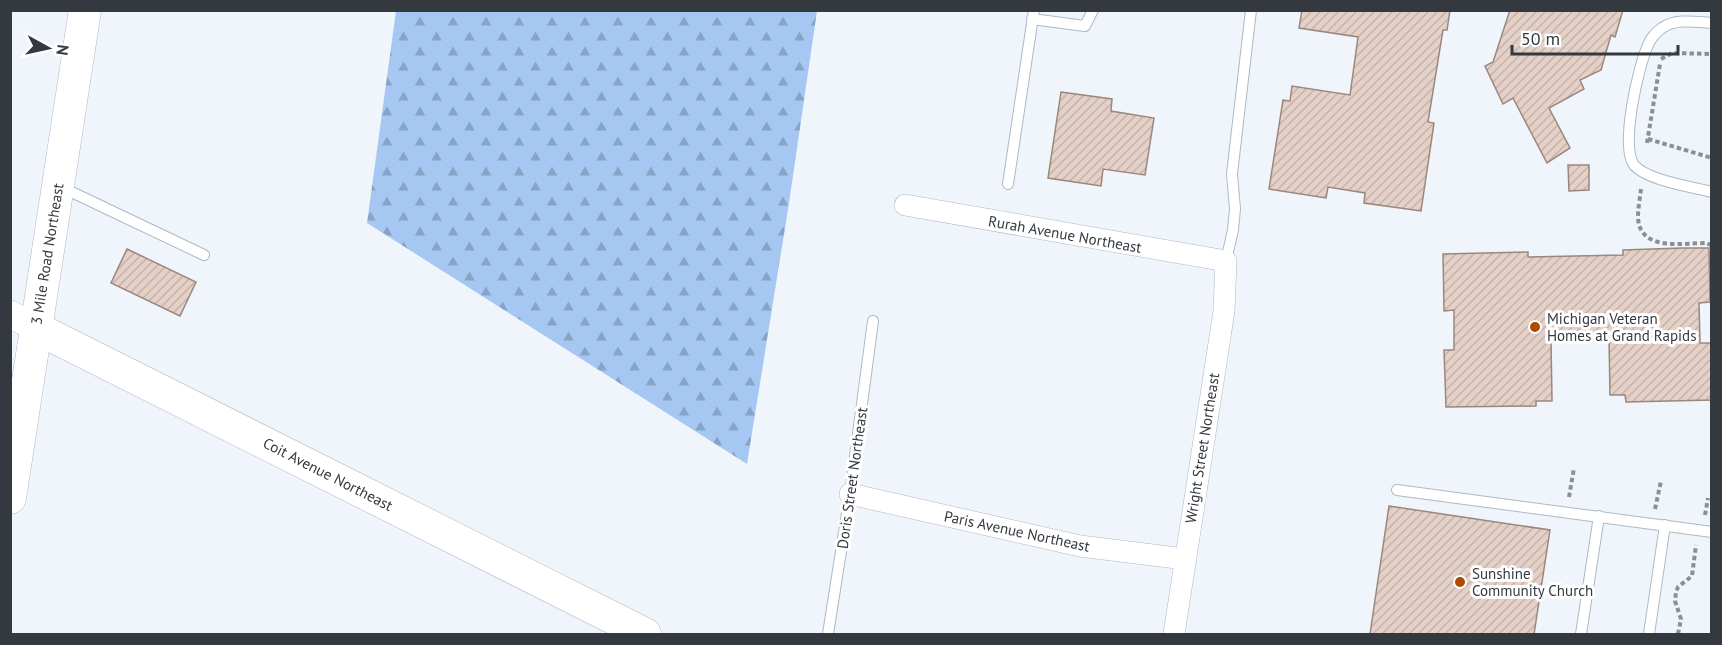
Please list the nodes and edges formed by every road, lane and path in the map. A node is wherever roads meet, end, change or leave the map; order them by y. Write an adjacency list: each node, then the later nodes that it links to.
1 (85, 10): 13 (main road, 3 Mile Road Northeast)
2 (1094, 10): 4 (lane)
3 (1251, 10): 18 (lane)
4 (1033, 15): 12 (lane)
5 (1712, 23): 6 (lane)
6 (1667, 24): 8 (path); 11 (lane)
7 (1712, 54): 8 (path)
8 (1662, 59): 9 (path)
9 (1648, 139): 10 (path); 11 (path)
10 (1712, 158)
11 (1643, 172): 14 (lane); 16 (path)
12 (1008, 184)
13 (58, 185): 17 (lane); 19 (main road, 3 Mile Road Northeast)
14 (1712, 192)
15 (905, 205): 18 (street, Rurah Avenue Northeast)
16 (1712, 246)
17 (204, 255)
18 (1226, 261): 32 (street, Wright Street Northeast)
19 (23, 321): 25 (main road, 3 Mile Road Northeast); 33 (main road, Coit Avenue Northeast)
20 (873, 321): 24 (lane, Doris Street Northeast)
21 (1574, 468): 27 (path)
22 (1661, 481): 29 (path)
23 (1397, 490): 27 (lane)
24 (850, 494): 32 (street, Paris Avenue Northeast); 34 (lane, Doris Street Northeast)
25 (10, 498)
26 (1708, 498): 31 (path)
27 (1566, 512): 28 (lane)
28 (1599, 516): 29 (lane); 36 (lane)
29 (1652, 523): 30 (lane)
30 (1665, 525): 31 (lane); 37 (lane)
31 (1706, 531): 38 (path)
32 (1185, 559): 35 (street, Wright Street Northeast)
33 (645, 634)
34 (828, 634)
35 (1174, 634)
36 (1581, 634)
37 (1649, 634)
38 (1678, 634)

